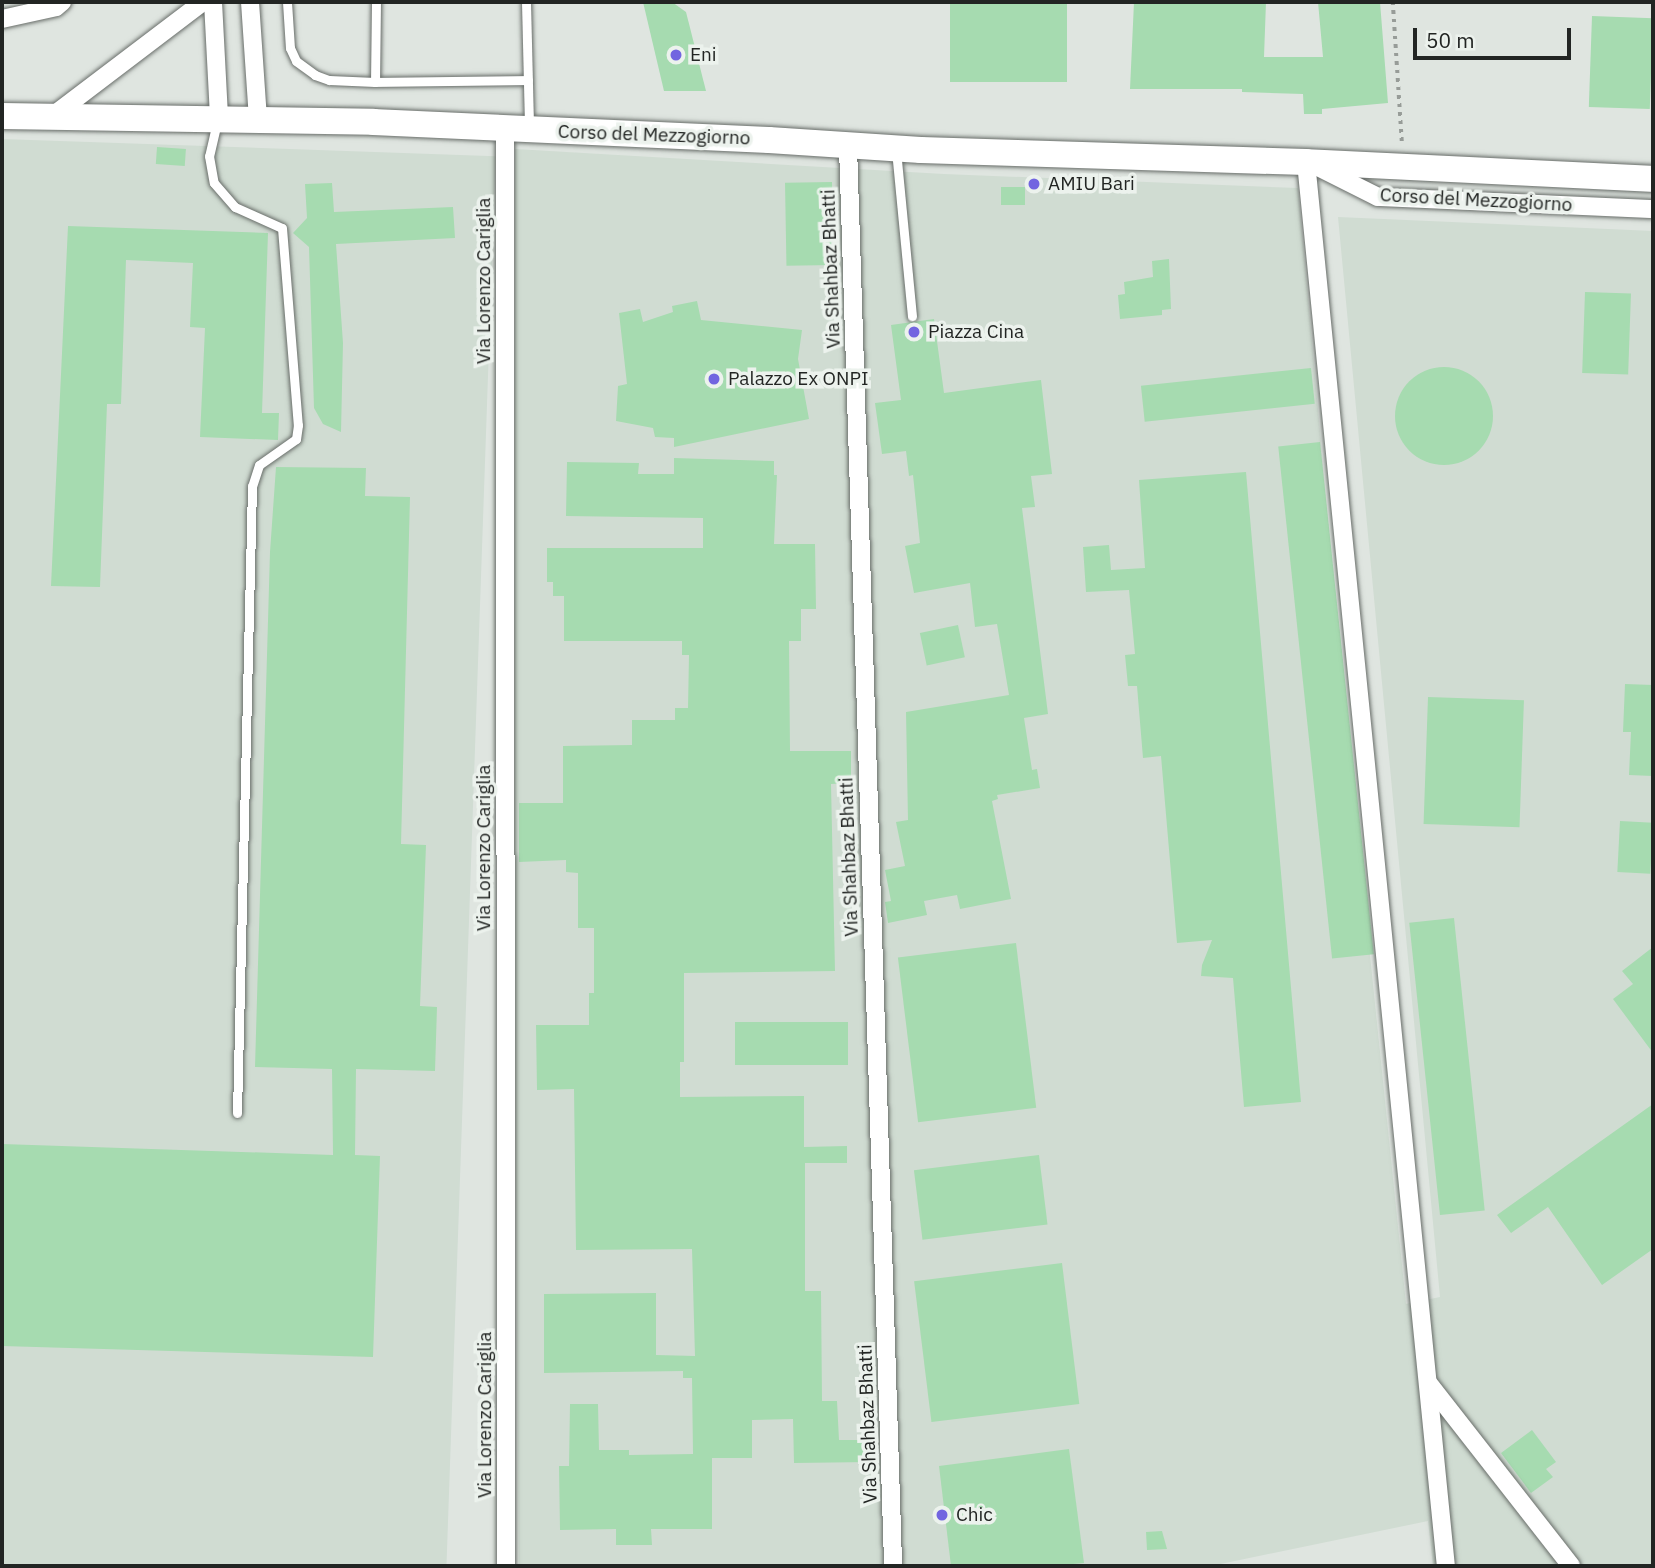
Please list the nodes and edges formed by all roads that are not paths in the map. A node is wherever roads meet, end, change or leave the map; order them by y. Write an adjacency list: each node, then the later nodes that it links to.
1 (62, 2): 8 (street)
2 (203, 2): 13 (street)
3 (213, 2): 12 (street)
4 (250, 2): 14 (street)
5 (287, 2): 10 (lane)
6 (376, 2): 10 (lane)
7 (527, 2): 9 (lane)
8 (2, 19)
9 (528, 80): 10 (lane); 15 (lane)
10 (375, 82)
11 (2, 116): 13 (main road, Corso del Mezzogiorno)
12 (219, 117): 13 (main road, Corso del Mezzogiorno); 14 (main road, Corso del Mezzogiorno); 22 (lane)
13 (49, 118)
14 (258, 119): 15 (main road, Corso del Mezzogiorno)
15 (517, 130): 16 (main road, Corso del Mezzogiorno); 24 (street, Via Lorenzo Cariglia)
16 (848, 146): 17 (main road, Corso del Mezzogiorno); 25 (street, Via Shahbaz Bhatti)
17 (896, 149): 18 (main road, Corso del Mezzogiorno); 21 (lane)
18 (1306, 162): 19 (main road, Corso del Mezzogiorno); 20 (street, Corso del Mezzogiorno); 23 (street)
19 (1653, 179)
20 (1653, 209)
21 (912, 316)
22 (237, 1113)
23 (1427, 1383): 26 (street); 27 (street)
24 (506, 1566)
25 (893, 1566)
26 (1446, 1566)
27 (1571, 1566)

